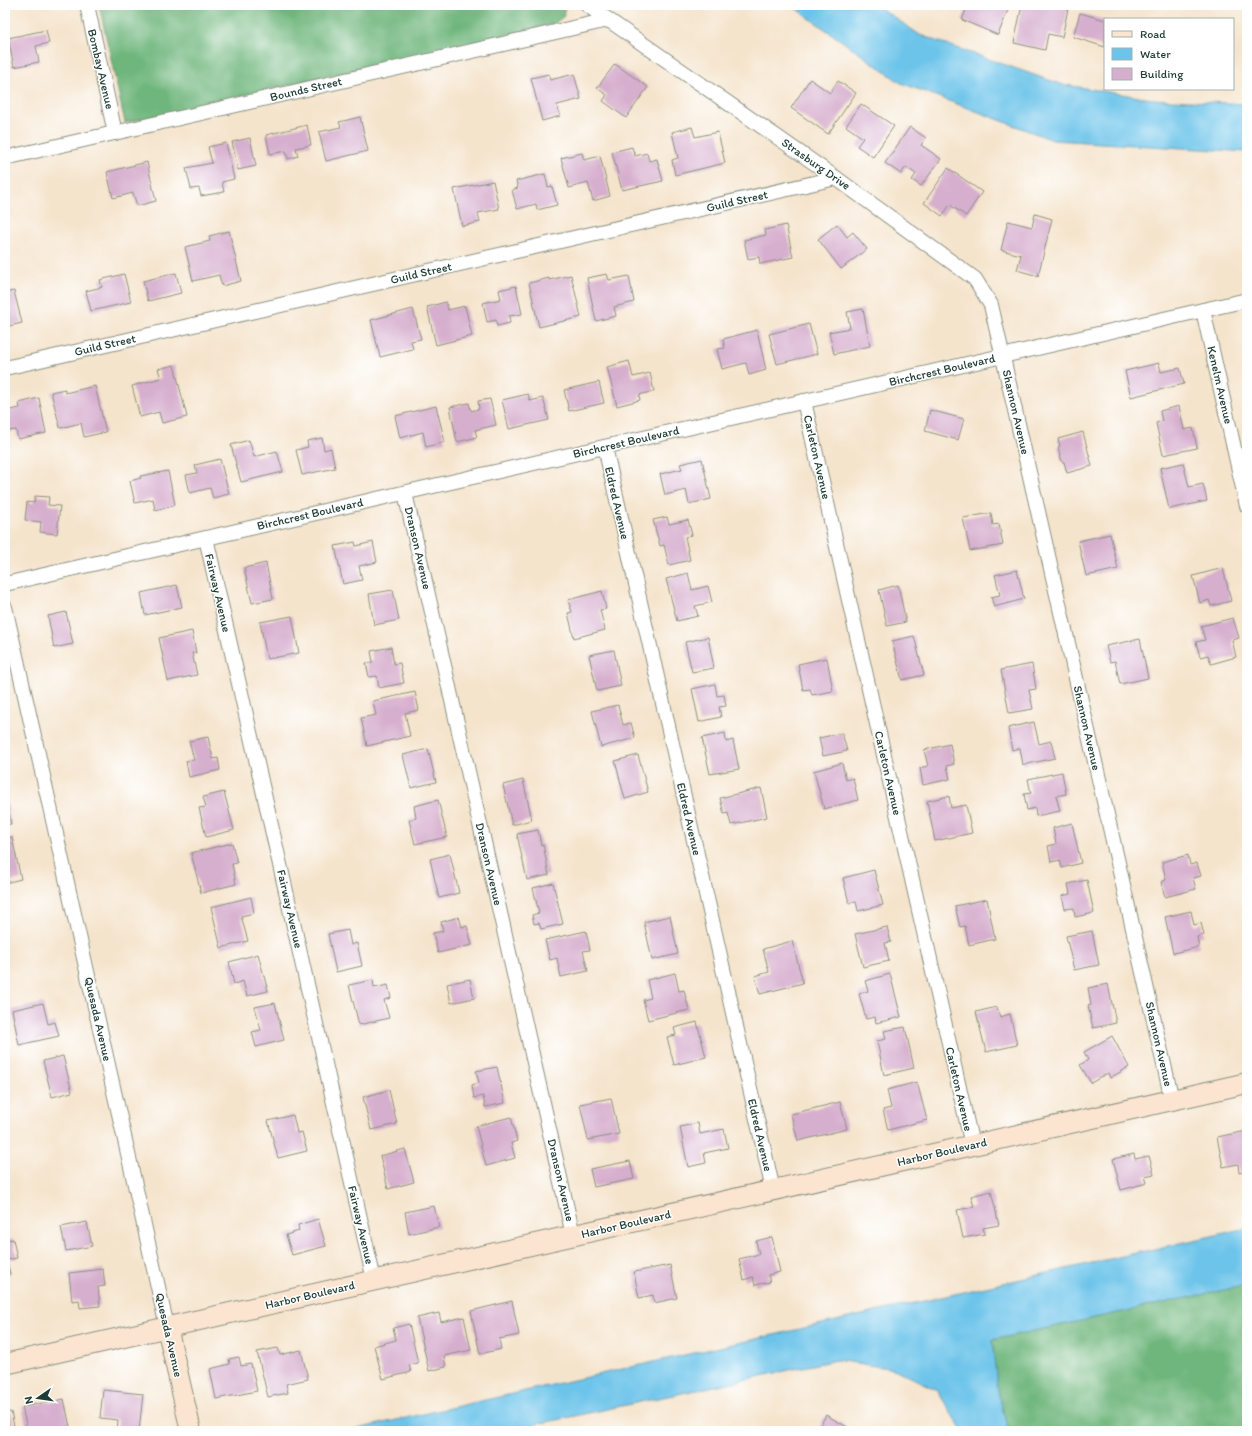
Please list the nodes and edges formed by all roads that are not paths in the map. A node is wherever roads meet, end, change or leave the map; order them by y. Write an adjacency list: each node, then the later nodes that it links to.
1 (87, 5): 4 (street, Bombay Avenue)
2 (587, 5): 3 (street, Strasburg Drive)
3 (608, 20): 4 (street, Bounds Street); 6 (street, Strasburg Drive)
4 (115, 133): 5 (street, Bounds Street)
5 (5, 158)
6 (836, 178): 9 (street, Strasburg Drive); 10 (street, Guild Street)
7 (1247, 300): 8 (street, Birchcrest Boulevard)
8 (1203, 310): 9 (street, Birchcrest Boulevard); 14 (street, Kenelm Avenue)
9 (1003, 356): 11 (street, Birchcrest Boulevard); 19 (street, Shannon Avenue)
10 (5, 368)
11 (804, 401): 12 (street, Birchcrest Boulevard); 20 (street, Carleton Avenue)
12 (605, 447): 13 (street, Birchcrest Boulevard); 21 (street, Eldred Avenue)
13 (405, 493): 15 (street, Birchcrest Boulevard); 22 (street, Dranson Avenue)
14 (1247, 506)
15 (206, 538): 16 (street, Birchcrest Boulevard); 23 (street, Fairway Avenue)
16 (5, 584)
17 (5, 607): 24 (street, Quesada Avenue)
18 (1247, 1083): 19 (street, Harbor Boulevard)
19 (1172, 1100): 20 (street, Harbor Boulevard)
20 (972, 1146): 21 (street, Harbor Boulevard)
21 (773, 1190): 22 (street, Harbor Boulevard)
22 (573, 1236): 23 (street, Harbor Boulevard)
23 (374, 1280): 24 (street, Harbor Boulevard)
24 (167, 1327): 25 (street, Harbor Boulevard); 26 (street, Quesada Avenue)
25 (5, 1364)
26 (191, 1431)

